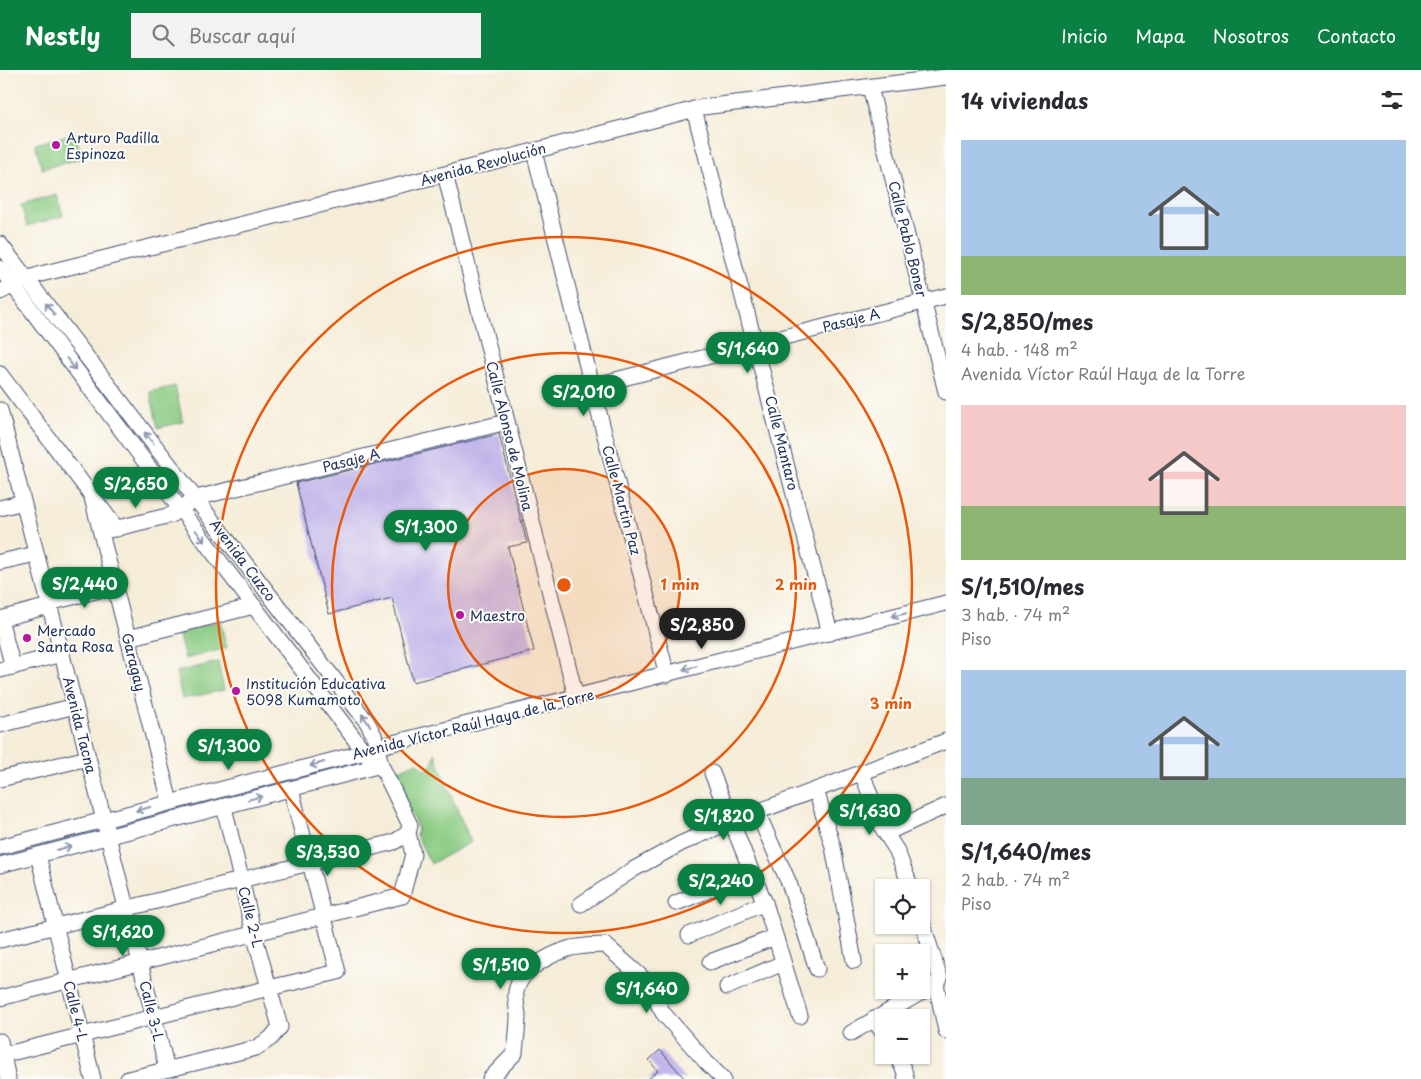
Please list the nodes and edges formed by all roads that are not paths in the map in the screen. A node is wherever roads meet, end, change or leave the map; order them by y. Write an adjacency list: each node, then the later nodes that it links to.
1 (946, 77): 2 (street, Avenida Revolución)
2 (870, 87): 3 (street, Avenida Revolución); 10 (street, Calle Pablo Boner)
3 (694, 109): 4 (street, Avenida Revolución); 11 (street, Calle Mantaro)
4 (534, 151): 5 (street, Avenida Revolución); 13 (street, Calle Martin Paz)
5 (445, 174): 8 (street, Avenida Revolución); 16 (street, Calle Alonso de Molina)
6 (0, 244): 8 (street, Avenida Cuzco)
7 (0, 268): 8 (street, Avenida Cuzco)
8 (13, 285): 19 (street, Avenida Cuzco, one-way to 8); 22 (street, Avenida Cuzco, one-way to 22)
9 (946, 296): 10 (street, Pasaje A)
10 (923, 302): 11 (street, Pasaje A); 14 (street, Calle Pablo Boner)
11 (756, 345): 13 (street, Pasaje A); 32 (street, Calle Mantaro)
12 (0, 374): 18 (street)
13 (592, 386): 36 (street, Calle Martin Paz)
14 (946, 392)
15 (0, 410): 17 (street, Avenida Tacna)
16 (507, 422): 19 (street, Pasaje A); 37 (street, Calle Alonso de Molina)
17 (5, 453): 20 (street, Avenida Tacna)
18 (91, 494): 23 (street); 24 (street, Garagay)
19 (196, 498): 22 (street); 41 (street, Avenida Cuzco, one-way to 19)
20 (23, 502): 21 (street); 25 (street, Avenida Tacna)
21 (0, 508)
22 (181, 510): 23 (street); 30 (street, Avenida Cuzco, one-way to 30)
23 (117, 529): 24 (street)
24 (101, 532): 27 (street, Garagay)
25 (36, 554): 26 (street); 29 (street, Avenida Tacna)
26 (0, 562)
27 (115, 586): 29 (street); 33 (street, Garagay)
28 (946, 603): 32 (street, Avenida Víctor Raúl Haya de la Torre, one-way to 32)
29 (49, 604): 31 (street); 34 (street, Avenida Tacna)
30 (254, 606): 33 (street); 41 (street, Avenida Cuzco)
31 (0, 619): 35 (street)
32 (830, 633): 36 (street, Avenida Víctor Raúl Haya de la Torre, one-way to 36)
33 (128, 638): 49 (street, Garagay)
34 (62, 654): 35 (street); 38 (street, Avenida Tacna)
35 (6, 668)
36 (667, 674): 37 (street, Avenida Víctor Raúl Haya de la Torre)
37 (576, 697): 41 (street, Avenida Víctor Raúl Haya de la Torre)
38 (75, 706): 39 (street); 42 (street, Avenida Tacna)
39 (0, 725)
40 (946, 741): 45 (street)
41 (371, 749): 43 (street, Avenida Cuzco); 49 (street, Avenida Víctor Raúl Haya de la Torre, one-way to 49)
42 (88, 758): 46 (street); 53 (street, Avenida Tacna)
43 (378, 766): 47 (street, Avenida Víctor Raúl Haya de la Torre); 55 (street, Avenida Cuzco)
44 (712, 773): 54 (street)
45 (862, 773): 48 (street); 56 (street)
46 (0, 779)
47 (290, 789): 51 (street, Avenida Víctor Raúl Haya de la Torre, one-way to 47); 60 (street)
48 (816, 790): 52 (street); 78 (street)
49 (170, 802): 53 (street, Avenida Víctor Raúl Haya de la Torre, one-way to 53)
50 (946, 806): 56 (street)
51 (224, 807): 57 (street, Avenida Víctor Raúl Haya de la Torre); 64 (street, Calle 2-L)
52 (756, 812): 54 (street); 80 (street)
53 (103, 820): 57 (street, Avenida Tacna); 58 (street, Avenida Víctor Raúl Haya de la Torre)
54 (731, 822): 62 (street); 67 (street)
55 (408, 833): 60 (street); 69 (street, Avenida Cuzco)
56 (886, 833): 63 (street)
57 (108, 837): 59 (street, Avenida Víctor Raúl Haya de la Torre, one-way to 57); 68 (street, Calle 3-L)
58 (0, 847)
59 (38, 855): 61 (street, Avenida Víctor Raúl Haya de la Torre); 70 (street, Calle 4-L)
60 (309, 863): 64 (street); 69 (street)
61 (0, 865)
62 (752, 873): 65 (street); 66 (street)
63 (908, 879)
64 (242, 880): 68 (street); 71 (street, Calle 2-L)
65 (676, 903)
66 (765, 903): 73 (street); 74 (street)
67 (581, 904)
68 (126, 909): 70 (street); 76 (street, Calle 3-L)
69 (323, 916): 71 (street); 84 (street)
70 (55, 927): 75 (street); 82 (street, Calle 4-L)
71 (254, 934): 76 (street); 84 (street, Calle 2-L)
72 (926, 934): 81 (street)
73 (689, 935)
74 (776, 937): 77 (street); 79 (street)
75 (0, 940)
76 (140, 962): 82 (street); 87 (street, Calle 3-L)
77 (710, 962)
78 (854, 962)
79 (783, 963): 83 (street); 86 (street)
80 (817, 969)
81 (941, 979): 88 (street); 89 (street)
82 (69, 981): 85 (street); 91 (street, Calle 4-L)
83 (727, 987)
84 (269, 988): 87 (street); 94 (street, Calle 2-L)
85 (0, 998)
86 (800, 1016)
87 (154, 1017): 91 (street); 94 (street, Calle 3-L)
88 (874, 1019): 90 (street)
89 (946, 1031)
90 (851, 1033)
91 (82, 1036): 92 (street); 96 (street, Calle 4-L)
92 (2, 1048): 95 (street)
93 (901, 1064): 100 (street)
94 (167, 1069): 97 (street)
95 (8, 1079)
96 (93, 1079)
97 (128, 1079)
98 (490, 1079): 99 (street)
99 (723, 1079)
100 (906, 1079)

